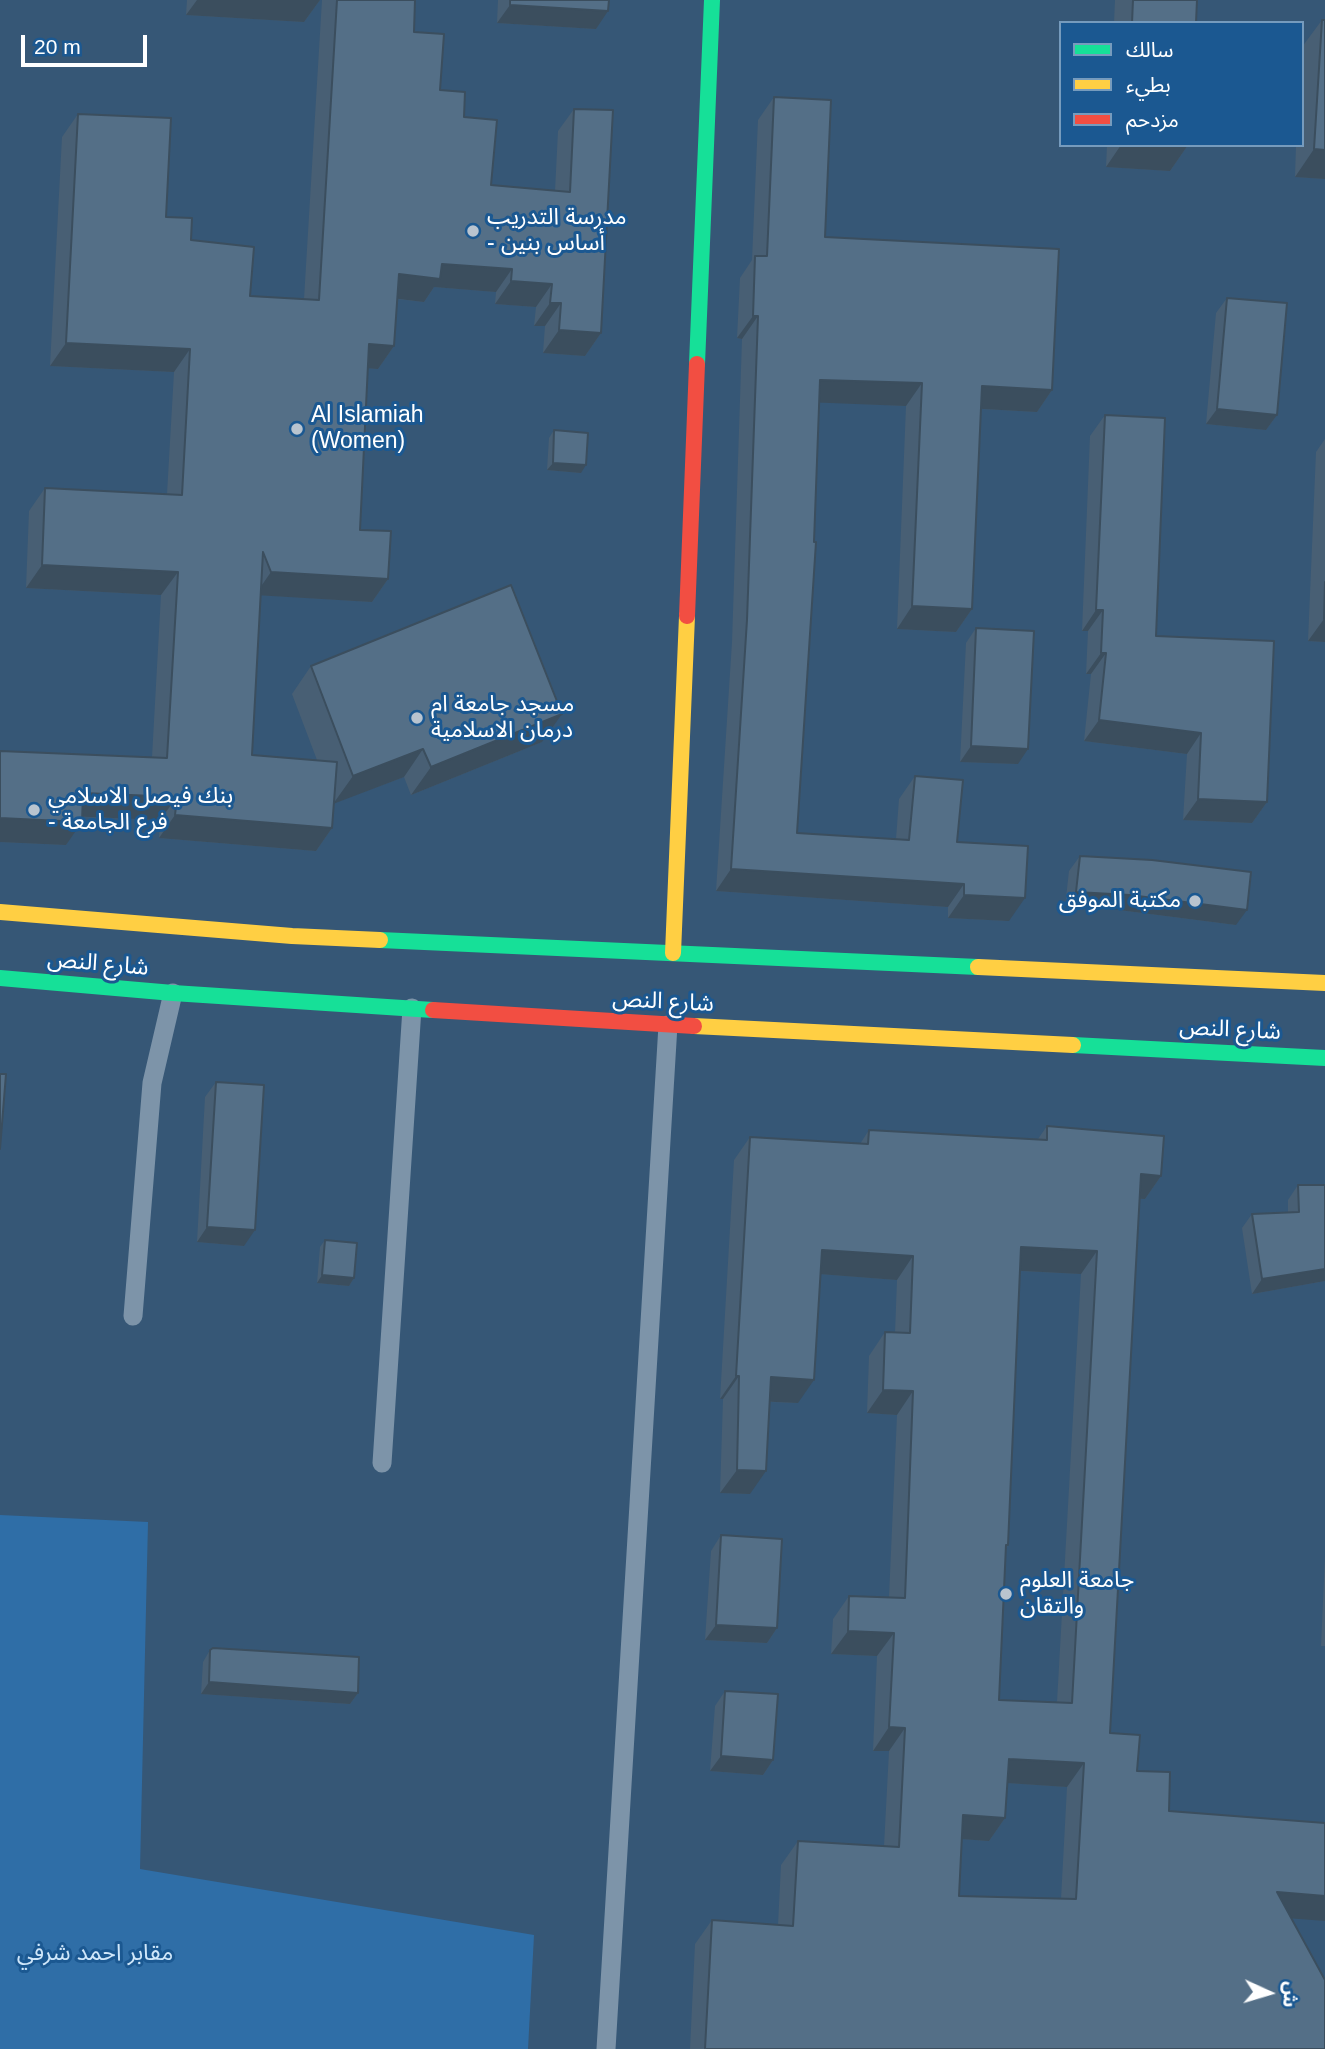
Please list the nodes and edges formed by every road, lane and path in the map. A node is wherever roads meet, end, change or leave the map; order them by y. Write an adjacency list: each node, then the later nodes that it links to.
1 (712, 0): 3 (main road)
2 (0, 912): 3 (main road, شارع النص)
3 (673, 953): 5 (main road, شارع النص)
4 (0, 978): 6 (main road, شارع النص)
5 (1325, 983)
6 (173, 993): 7 (main road, شارع النص); 10 (lane)
7 (412, 1008): 8 (main road, شارع النص); 11 (lane)
8 (668, 1025): 9 (main road, شارع النص); 12 (lane)
9 (1325, 1058)
10 (133, 1316)
11 (383, 1463)
12 (606, 2049)

